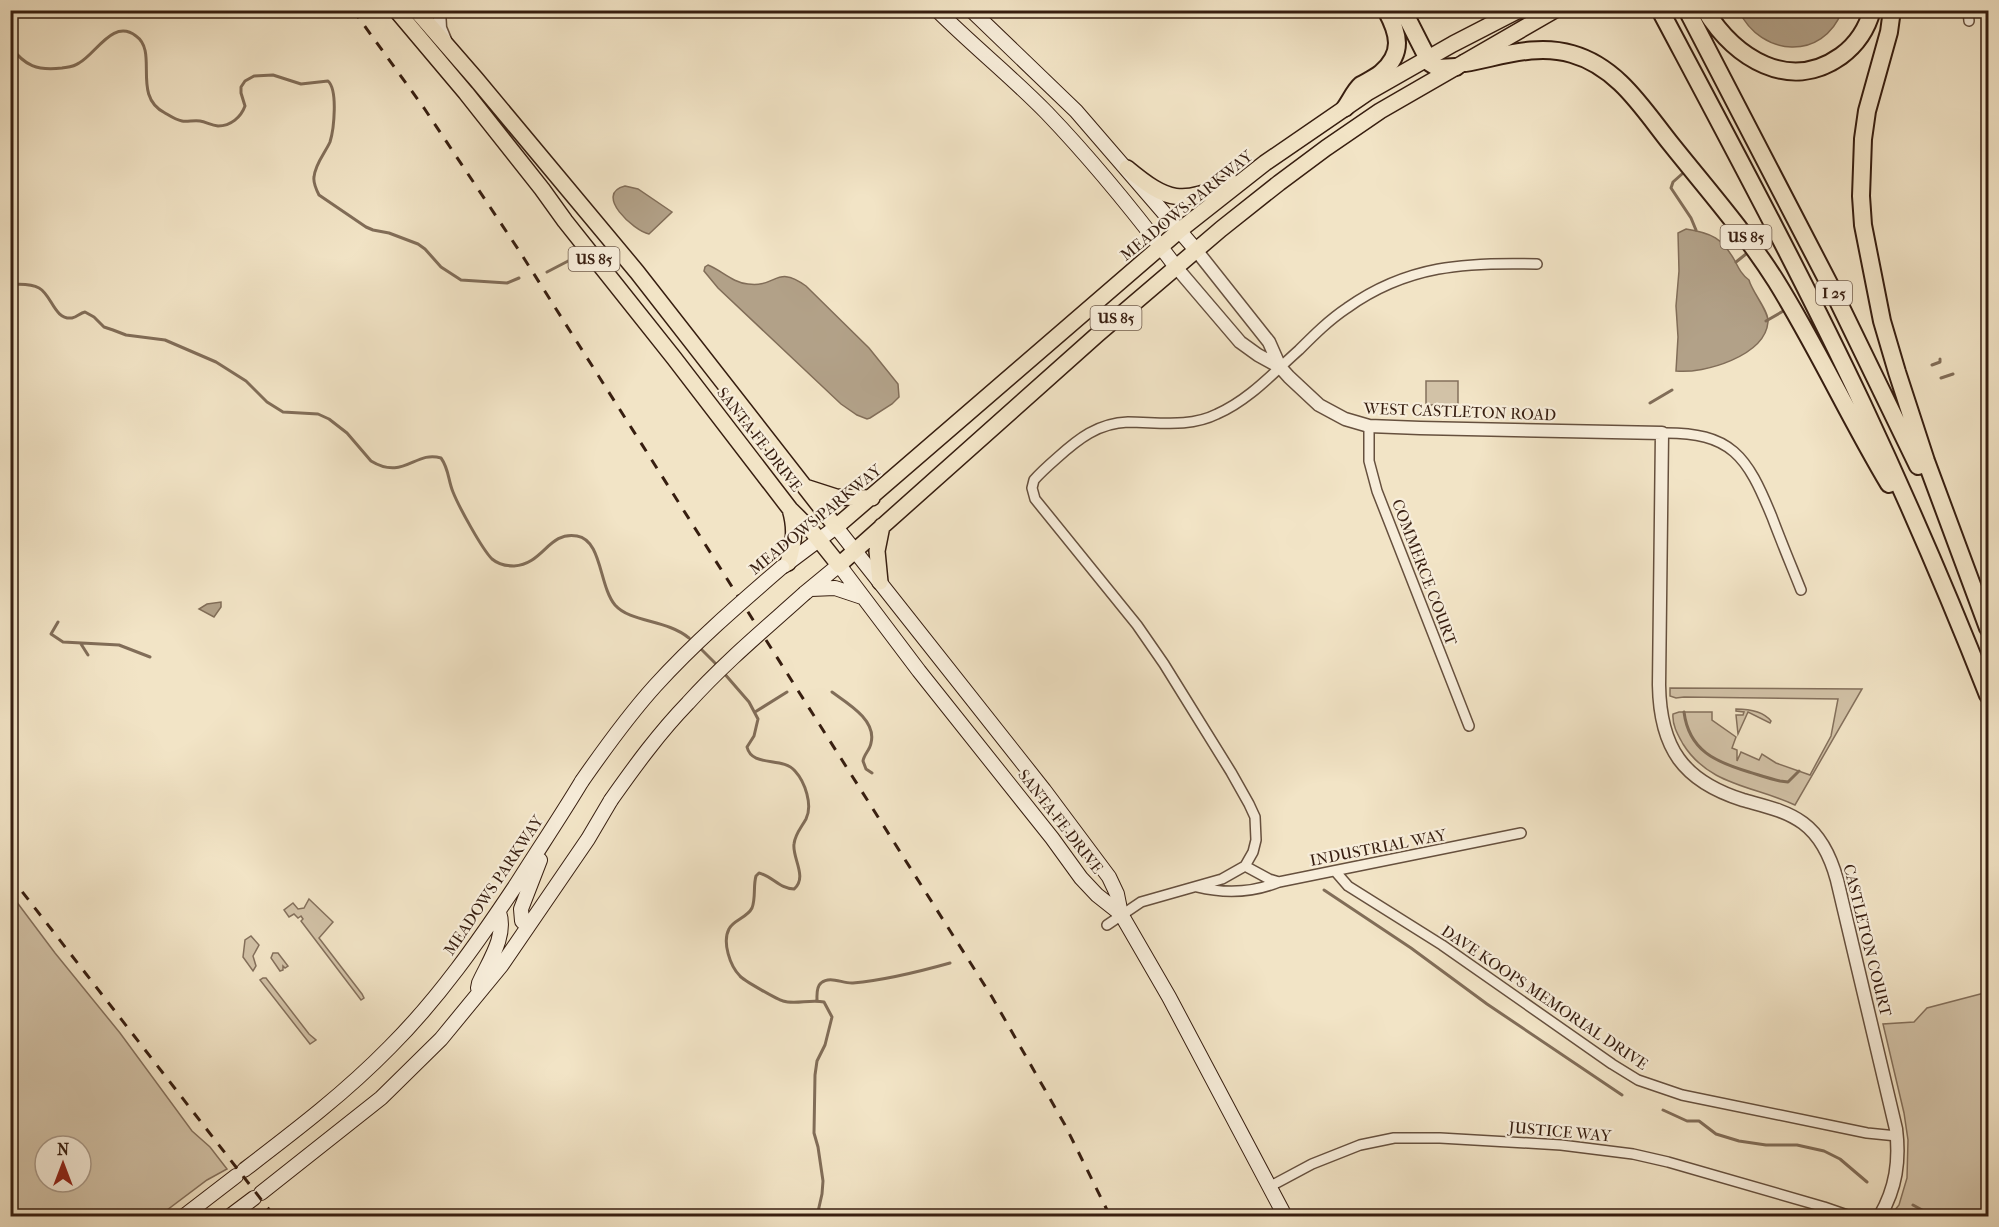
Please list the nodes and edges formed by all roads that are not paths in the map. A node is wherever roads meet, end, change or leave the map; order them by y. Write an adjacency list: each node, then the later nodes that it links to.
1 (396, 10): 35 (highway, SANTA FE DRIVE / US 85)
2 (416, 10): 18 (highway, SANTA FE DRIVE / US 85)
3 (439, 10): 18 (street)
4 (937, 10): 26 (main road)
5 (971, 10): 23 (main road)
6 (1386, 10): 21 (highway)
7 (1403, 10): 19 (highway)
8 (1519, 10): 19 (highway, MEADOWS PARKWAY / US 85)
9 (1555, 10): 20 (highway)
10 (1653, 10): 22 (highway)
11 (1660, 10): 22 (highway, I 25)
12 (1687, 10): 44 (highway, I 25)
13 (1705, 10): 14 (highway)
14 (1872, 10)
15 (1892, 10): 44 (highway)
16 (1968, 10): 17 (street)
17 (1969, 21)
18 (453, 54): 33 (highway, SANTA FE DRIVE / US 85)
19 (1427, 60): 20 (highway); 21 (highway, MEADOWS PARKWAY / US 85)
20 (1460, 65): 27 (highway, US 85); 40 (highway, US 85)
21 (1345, 108): 24 (highway, MEADOWS PARKWAY / US 85)
22 (1715, 114): 40 (highway, I 25)
23 (1127, 168): 24 (highway); 25 (main road)
24 (1255, 171): 25 (highway, MEADOWS PARKWAY / US 85)
25 (1180, 231): 26 (highway, MEADOWS PARKWAY / US 85); 27 (main road)
26 (1161, 247): 29 (main road); 34 (highway, MEADOWS PARKWAY / US 85)
27 (1196, 249): 29 (highway, US 85); 30 (street)
28 (1537, 264): 30 (street)
29 (1176, 267): 30 (street); 36 (highway, US 85)
30 (1280, 367): 31 (street, WEST CASTLETON ROAD); 53 (street)
31 (1369, 426): 32 (street, WEST CASTLETON ROAD); 50 (street, COMMERCE COURT)
32 (1662, 433): 45 (street); 62 (street, CASTLETON COURT)
33 (804, 487): 34 (highway); 37 (highway, SANTA FE DRIVE)
34 (872, 498): 37 (highway, MEADOWS PARKWAY)
35 (790, 509): 38 (highway, SANTA FE DRIVE / US 85); 41 (highway)
36 (882, 525): 39 (highway, US 85); 43 (highway)
37 (836, 527): 38 (main road, MEADOWS PARKWAY); 39 (main road, SANTA FE DRIVE)
38 (820, 541): 41 (main road, MEADOWS PARKWAY); 42 (highway, SANTA FE DRIVE / US 85)
39 (855, 550): 42 (highway, US 85); 43 (main road, SANTA FE DRIVE)
40 (1929, 551): 49 (highway, I 25)
41 (785, 565): 52 (main road, MEADOWS PARKWAY, bridge)
42 (839, 565): 46 (main road); 47 (main road, SANTA FE DRIVE)
43 (880, 582): 58 (main road, SANTA FE DRIVE)
44 (1970, 582): 48 (highway, I 25)
45 (1801, 590)
46 (808, 591): 47 (main road); 60 (main road, bridge)
47 (862, 597): 58 (main road, SANTA FE DRIVE)
48 (1989, 628)
49 (1989, 694)
50 (1469, 726)
51 (1521, 833): 54 (street, INDUSTRIAL WAY)
52 (540, 849): 57 (main road, MEADOWS PARKWAY); 60 (main road)
53 (1245, 866): 55 (street); 56 (street)
54 (1335, 871): 55 (street, INDUSTRIAL WAY); 62 (street, DAVE KOOPS MEMORIAL DRIVE)
55 (1280, 882): 56 (street, INDUSTRIAL WAY)
56 (1195, 887): 58 (street)
57 (499, 912): 61 (main road); 64 (main road, MEADOWS PARKWAY)
58 (1121, 914): 59 (street); 63 (main road, SANTA FE DRIVE)
59 (1107, 925)
60 (528, 926): 61 (main road)
61 (478, 996): 65 (main road)
62 (1897, 1136): 68 (street, CASTLETON COURT)
63 (1269, 1187): 66 (main road, SANTA FE DRIVE); 67 (street, JUSTICE WAY)
64 (184, 1216)
65 (230, 1216)
66 (1284, 1216)
67 (1850, 1216)
68 (1880, 1216)

